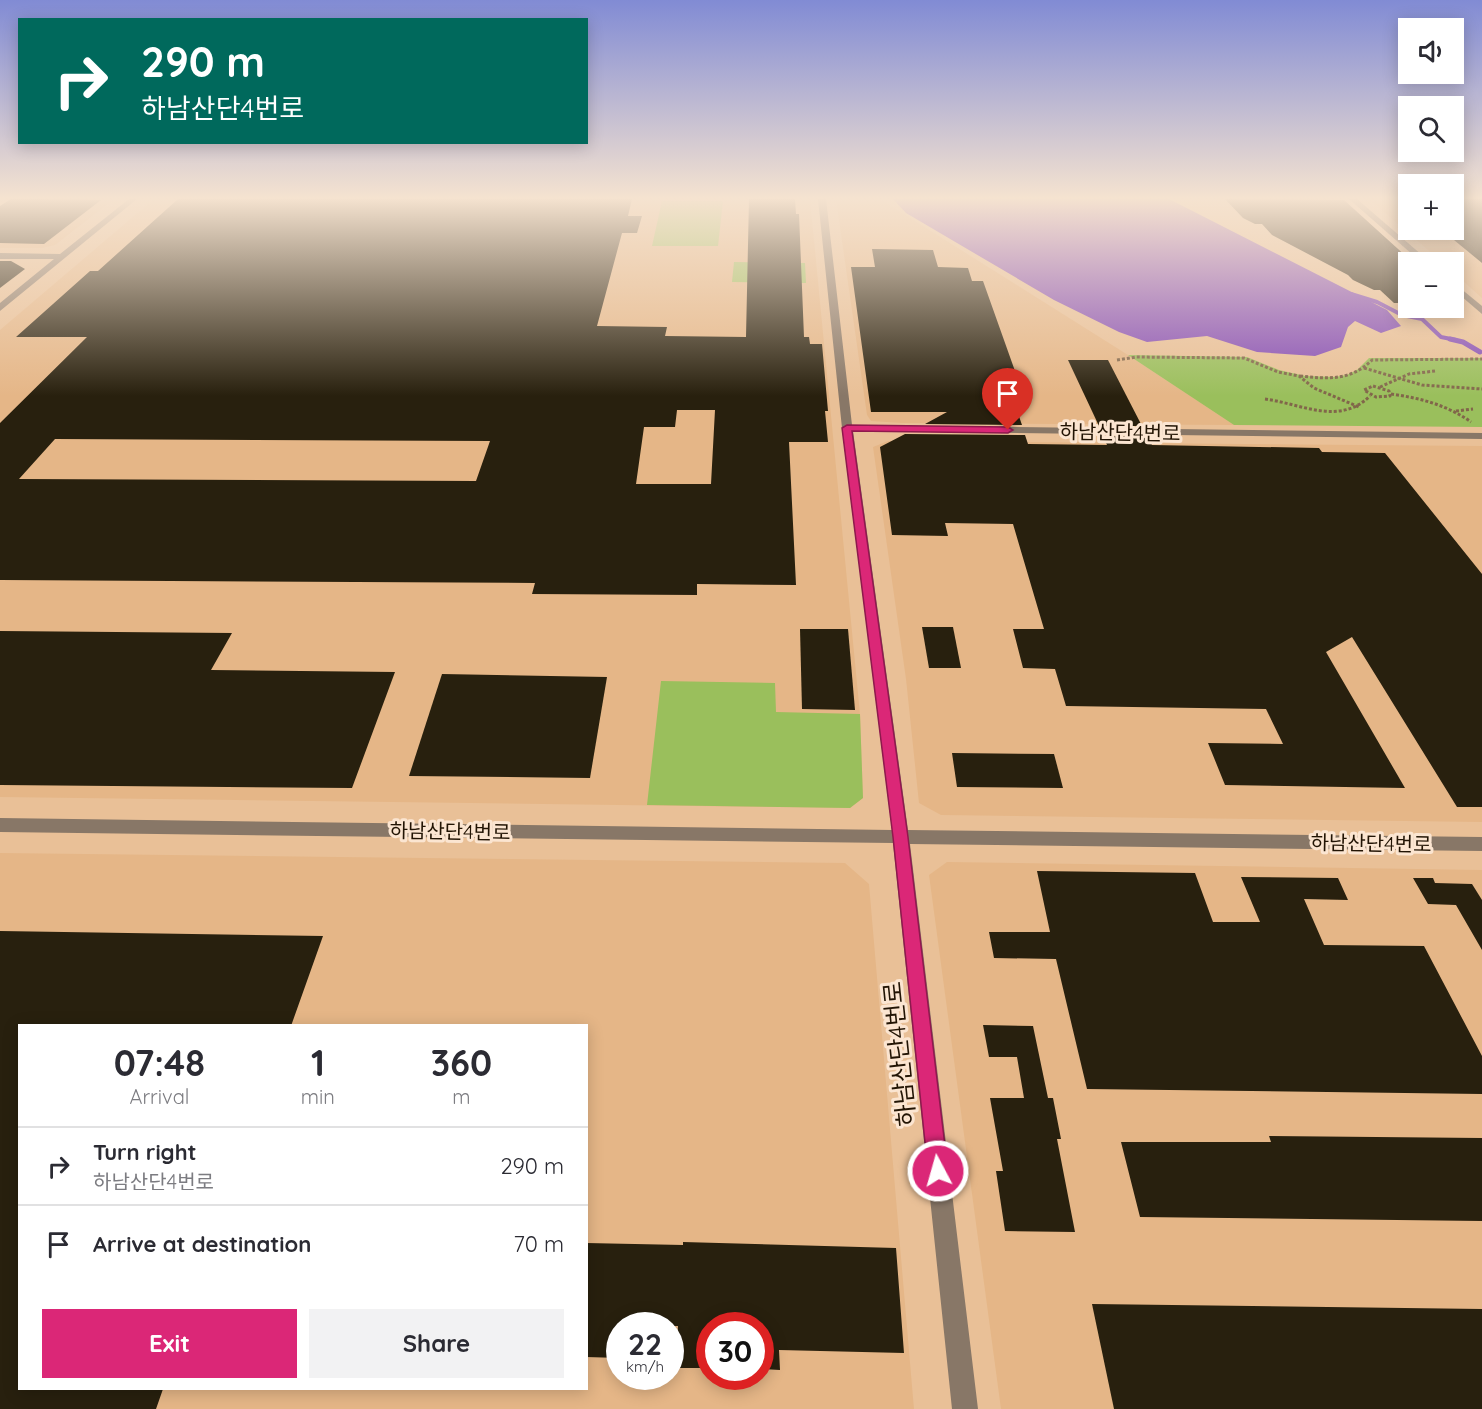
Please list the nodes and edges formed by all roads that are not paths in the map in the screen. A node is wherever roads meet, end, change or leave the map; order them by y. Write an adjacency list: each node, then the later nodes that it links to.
1 (52, 265): 4 (street)
2 (829, 265): 6 (street)
3 (1464, 295): 5 (street)
4 (0, 308)
5 (1482, 311)
6 (847, 428): 7 (street, 하남산단4번로); 9 (street, 하남산단4번로)
7 (1479, 431)
8 (0, 825): 9 (street, 하남산단4번로)
9 (901, 837): 10 (street, 하남산단4번로); 11 (street, 하남산단4번로)
10 (1482, 844)
11 (965, 1409)

